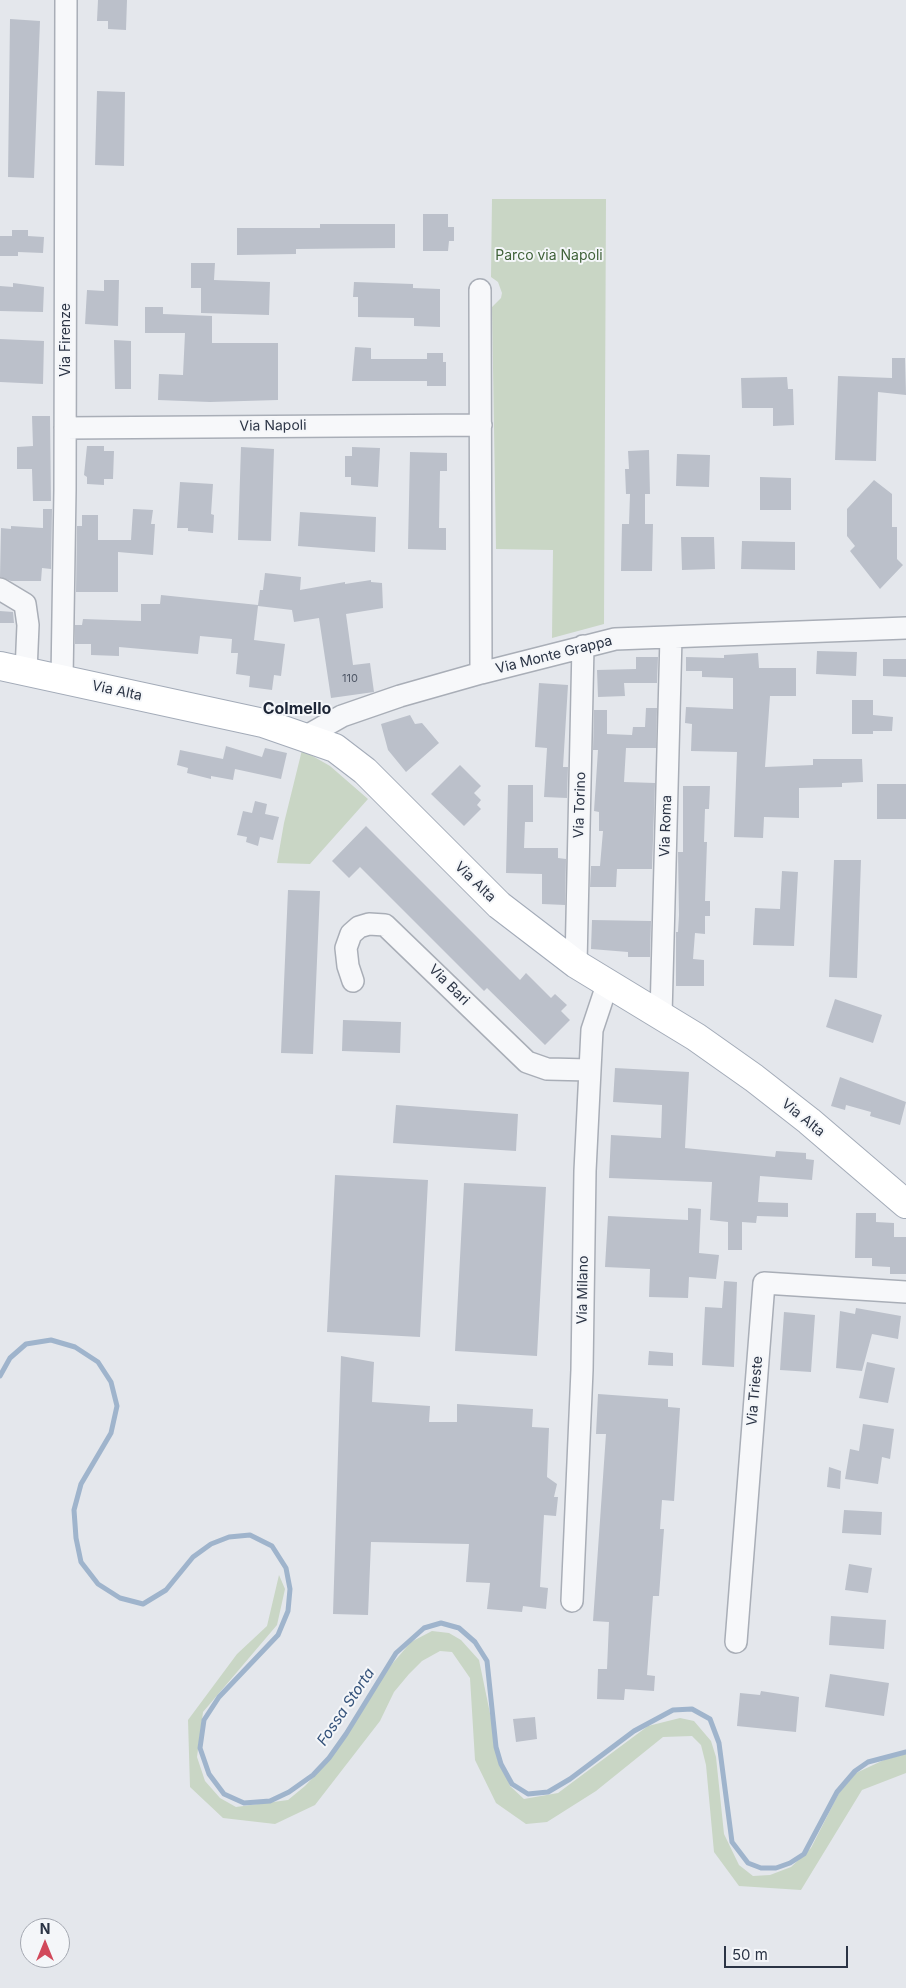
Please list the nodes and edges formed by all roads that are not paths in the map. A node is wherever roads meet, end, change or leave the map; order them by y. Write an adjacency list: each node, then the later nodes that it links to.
1 (66, 0): 4 (street, Via Firenze)
2 (480, 290): 3 (street)
3 (481, 425): 4 (street, Via Napoli); 11 (street)
4 (65, 428): 12 (street, Via Firenze)
5 (0, 589): 10 (street)
6 (906, 628): 7 (street, Via Monte Grappa)
7 (671, 637): 8 (street, Via Monte Grappa); 17 (street, Via Roma)
8 (584, 646): 11 (street, Via Monte Grappa); 14 (street, Via Torino)
9 (0, 666): 10 (main road, Via Alta)
10 (26, 672): 12 (main road, Via Alta)
11 (481, 673): 13 (street, Via Monte Grappa)
12 (62, 679): 13 (main road, Via Alta)
13 (305, 737): 14 (main road, Via Alta)
14 (576, 964): 16 (main road, Via Alta)
15 (353, 981): 18 (street, Via Bari)
16 (608, 982): 17 (main road, Via Alta); 18 (street, Via Milano)
17 (661, 1015): 19 (main road, Via Alta)
18 (590, 1070): 21 (street, Via Milano)
19 (906, 1204)
20 (906, 1292): 22 (street, Via Trieste)
21 (572, 1601)
22 (736, 1642)

